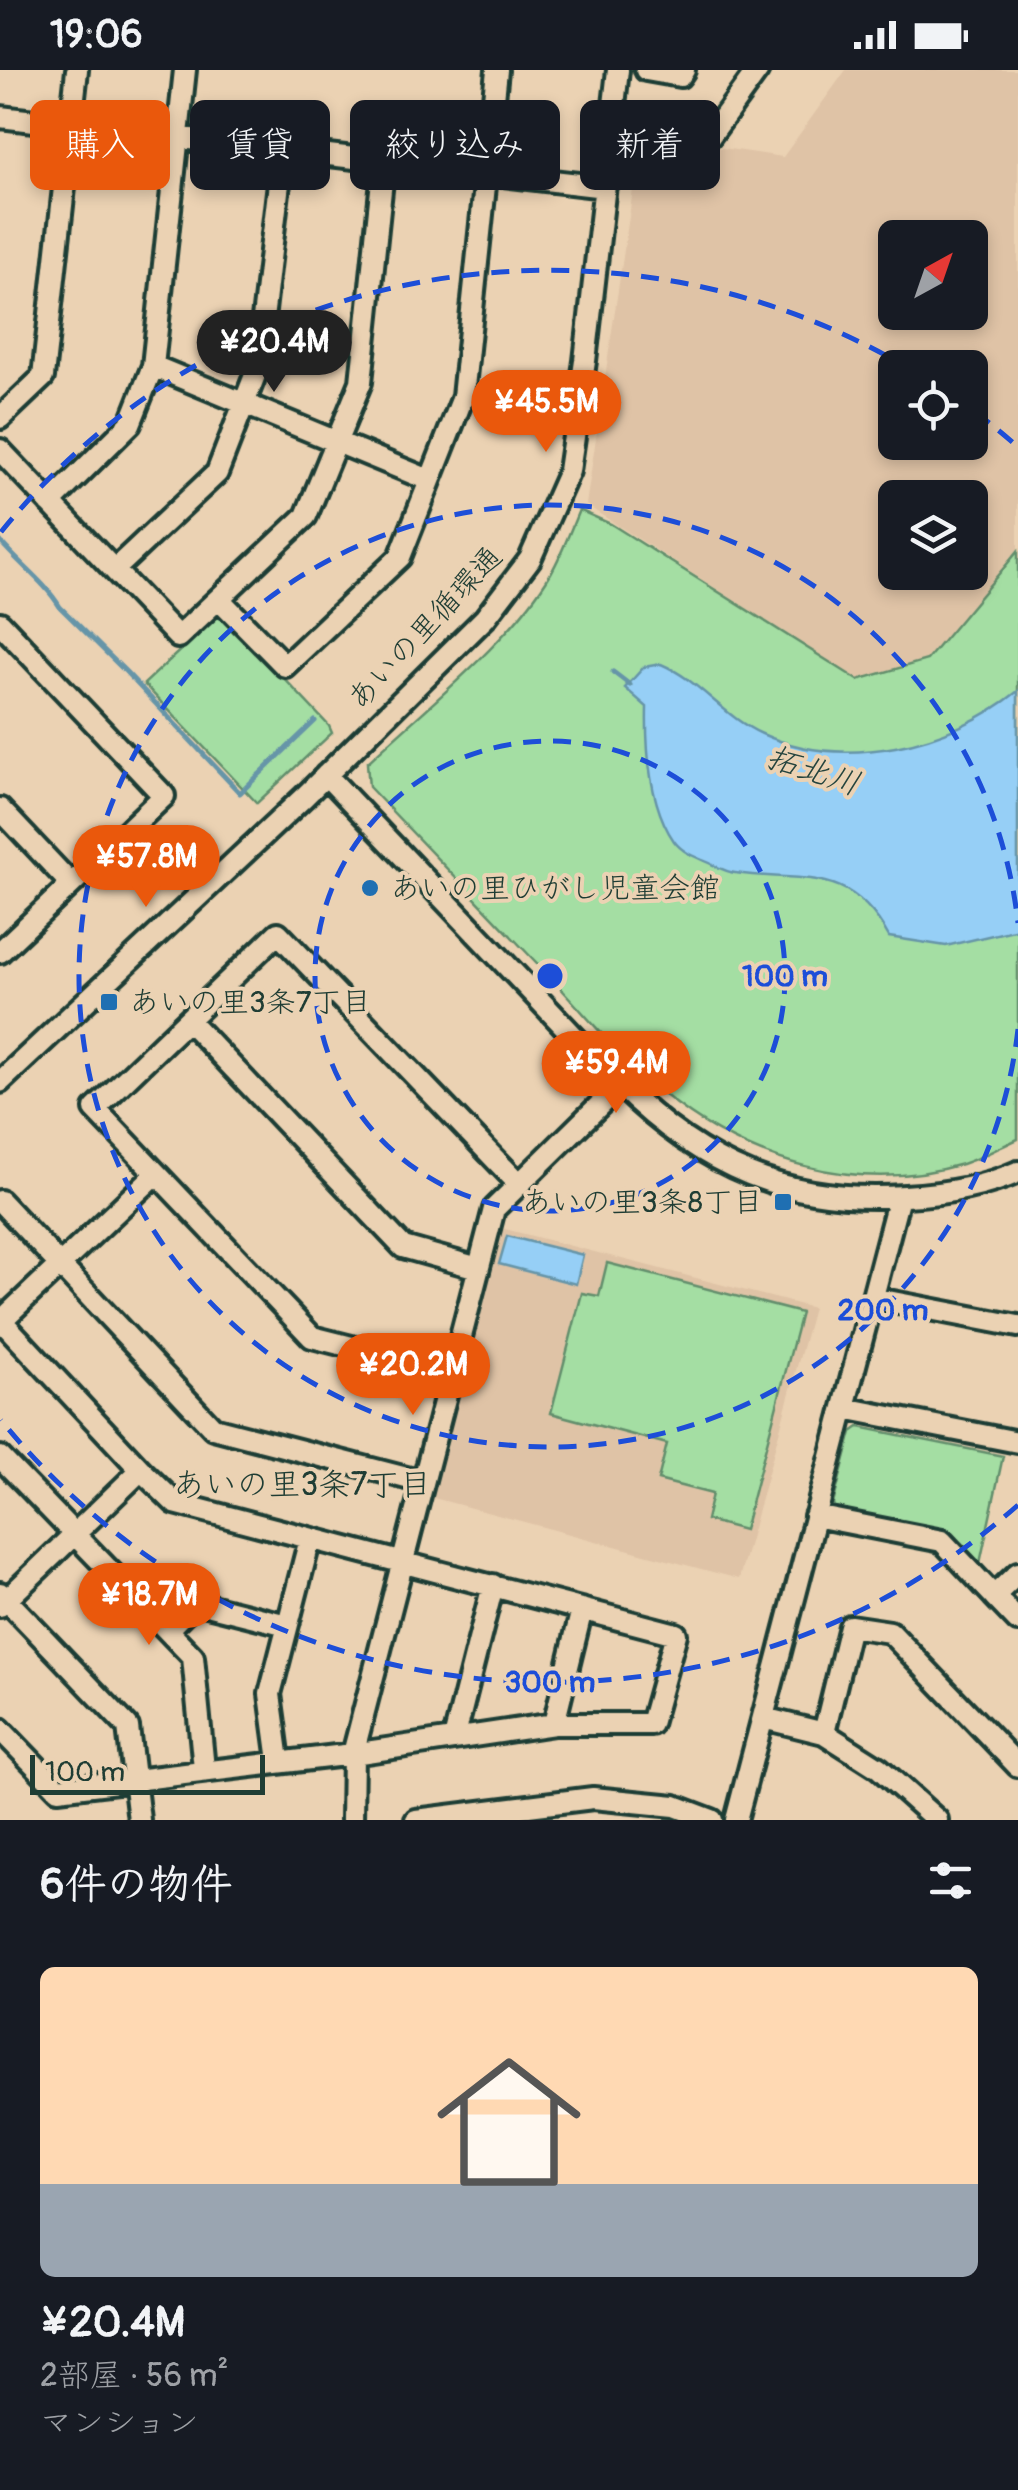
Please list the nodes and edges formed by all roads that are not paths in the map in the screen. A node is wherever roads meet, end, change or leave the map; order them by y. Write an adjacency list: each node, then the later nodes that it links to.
1 (77, 70): 8 (street)
2 (185, 70): 15 (street)
3 (497, 70): 9 (street)
4 (618, 70): 10 (street, あいの里循環通)
5 (646, 70): 6 (street)
6 (684, 70)
7 (758, 70): 13 (street)
8 (74, 100)
9 (494, 100)
10 (614, 100)
11 (0, 117): 12 (street)
12 (30, 120)
13 (720, 122)
14 (170, 136): 15 (street)
15 (178, 137): 16 (street); 22 (street)
16 (190, 138)
17 (64, 190): 24 (street)
18 (279, 190): 23 (street)
19 (381, 190): 25 (street)
20 (484, 190): 27 (street)
21 (605, 190): 32 (street, あいの里循環通)
22 (152, 366): 23 (street); 28 (street)
23 (244, 404): 25 (street); 29 (street)
24 (0, 418)
25 (336, 441): 27 (street); 30 (street)
26 (0, 450): 28 (street)
27 (429, 480): 30 (street)
28 (50, 502): 29 (street)
29 (114, 570): 30 (street)
30 (219, 599)
31 (0, 623): 34 (street)
32 (326, 774): 37 (street, あいの里循環通); 38 (street)
33 (0, 809): 34 (street)
34 (72, 884): 35 (street)
35 (0, 952)
36 (188, 1020): 40 (street); 41 (street); 45 (street)
37 (0, 1082)
38 (620, 1085): 41 (street); 42 (street)
39 (1018, 1172): 42 (street)
40 (156, 1174): 44 (street); 49 (street)
41 (520, 1184): 45 (street)
42 (899, 1197): 46 (street)
43 (0, 1201): 44 (street)
44 (59, 1264): 47 (street); 54 (street)
45 (478, 1268): 49 (street)
46 (872, 1298): 48 (street); 50 (street)
47 (0, 1321): 53 (street)
48 (1018, 1326)
49 (451, 1372): 54 (street)
50 (844, 1408): 51 (street); 55 (street)
51 (1018, 1442)
52 (0, 1457): 56 (street)
53 (141, 1470): 56 (street); 57 (street)
54 (422, 1482): 58 (street)
55 (816, 1516): 61 (street); 67 (street)
56 (75, 1535): 62 (street); 66 (street)
57 (310, 1539): 58 (street); 65 (street)
58 (402, 1560): 60 (street); 72 (street)
59 (1018, 1573): 61 (street)
60 (493, 1584): 63 (street); 71 (street)
61 (994, 1596): 64 (street)
62 (2, 1600): 76 (street)
63 (582, 1609): 68 (street); 68 (street)
64 (1018, 1621)
65 (287, 1625): 66 (street); 73 (street)
66 (167, 1630): 75 (street)
67 (763, 1718): 70 (street); 81 (street)
68 (554, 1724): 71 (street)
69 (0, 1729): 76 (street)
70 (824, 1733): 74 (street); 82 (street)
71 (454, 1739): 72 (street)
72 (353, 1754): 73 (street); 78 (street)
73 (279, 1761): 75 (street)
74 (1018, 1766)
75 (204, 1769): 76 (street)
76 (133, 1780): 77 (street)
77 (139, 1820)
78 (352, 1820)
79 (416, 1820): 80 (street)
80 (712, 1820)
81 (736, 1820)
82 (937, 1820)

